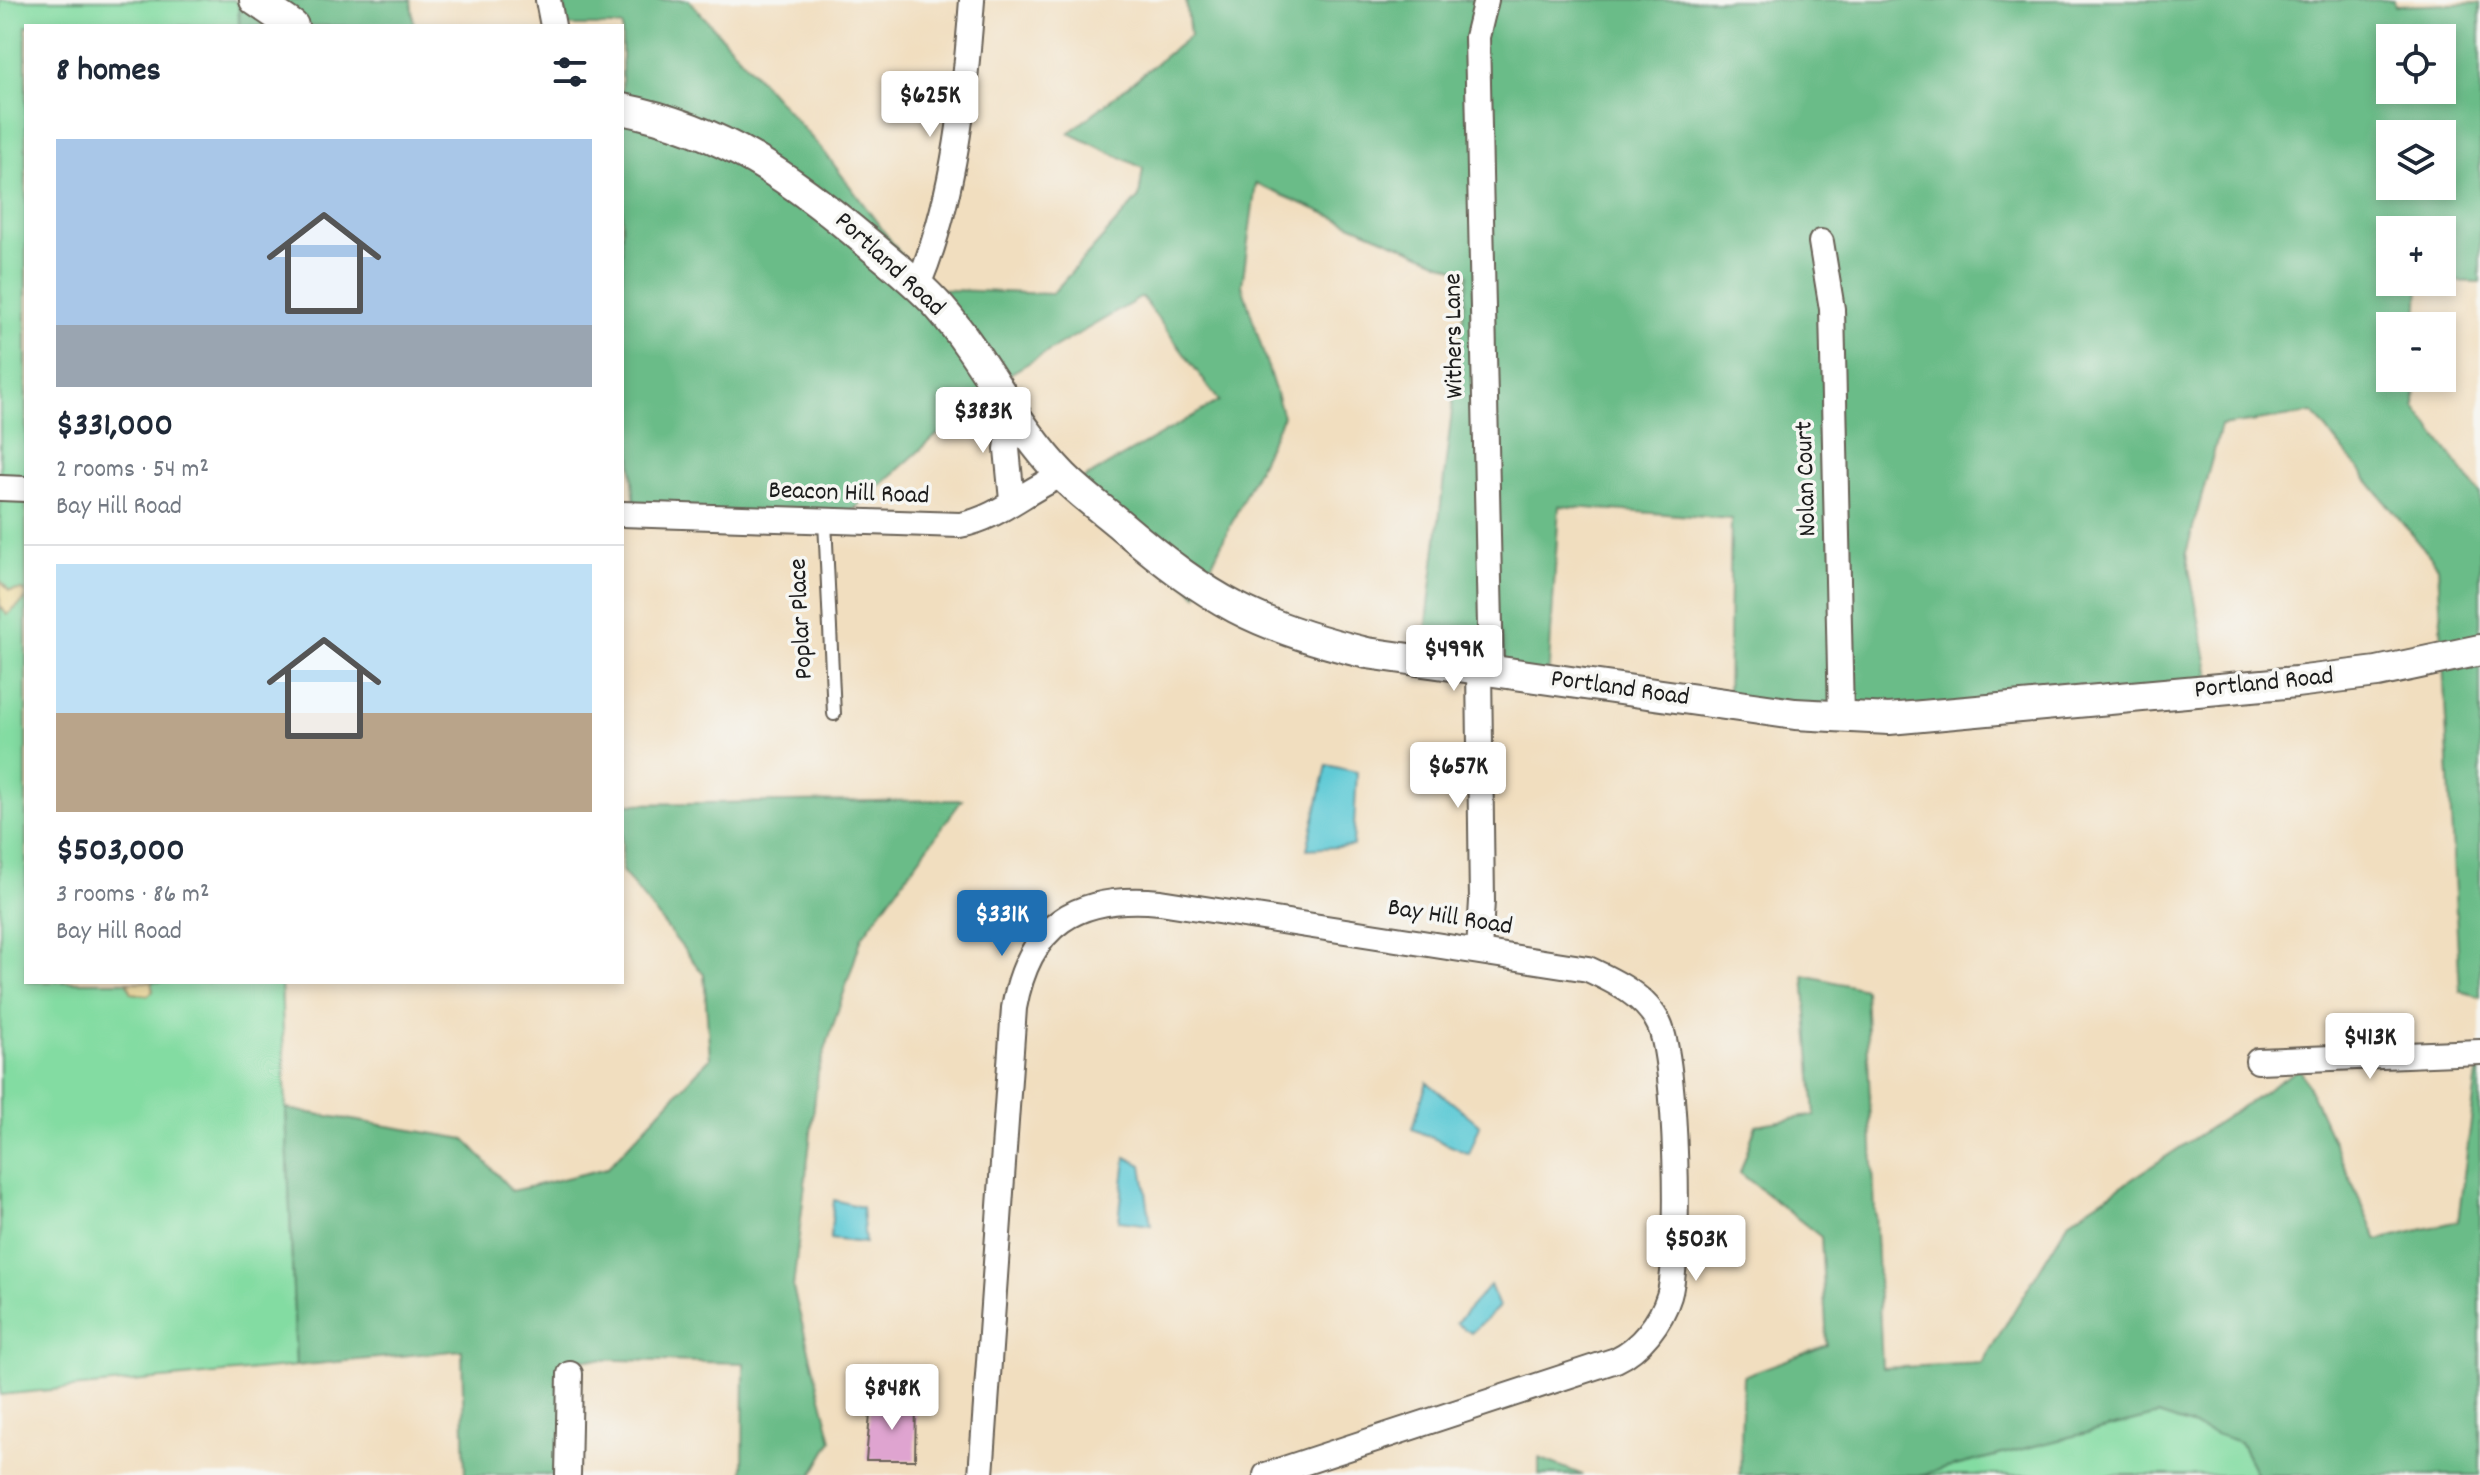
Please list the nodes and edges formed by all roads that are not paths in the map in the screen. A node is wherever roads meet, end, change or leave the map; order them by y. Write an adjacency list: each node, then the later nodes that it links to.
1 (255, 0): 5 (street)
2 (548, 0): 6 (street)
3 (972, 0): 9 (street)
4 (1486, 0): 18 (street, Withers Lane)
5 (290, 24)
6 (553, 24)
7 (624, 110): 9 (street, Portland Road)
8 (1821, 242): 20 (street, Nolan Court)
9 (918, 285): 10 (street, Portland Road)
10 (1013, 410): 11 (street, Portland Road); 14 (street)
11 (1062, 475): 14 (street, Beacon Hill Road); 18 (street, Portland Road)
12 (0, 488): 13 (street)
13 (24, 489)
14 (1012, 500): 16 (street, Beacon Hill Road)
15 (624, 514): 16 (street, Beacon Hill Road)
16 (825, 521): 19 (lane, Poplar Place)
17 (2480, 650): 20 (street, Portland Road)
18 (1485, 670): 20 (street, Portland Road); 21 (street, Withers Lane)
19 (834, 714)
20 (1841, 716)
21 (1479, 950): 26 (street, Bay Hill Road); 27 (street, Bay Hill Road)
22 (2480, 1052): 23 (street)
23 (2258, 1061)
24 (570, 1374): 25 (street)
25 (568, 1475)
26 (981, 1475)
27 (1266, 1475)

